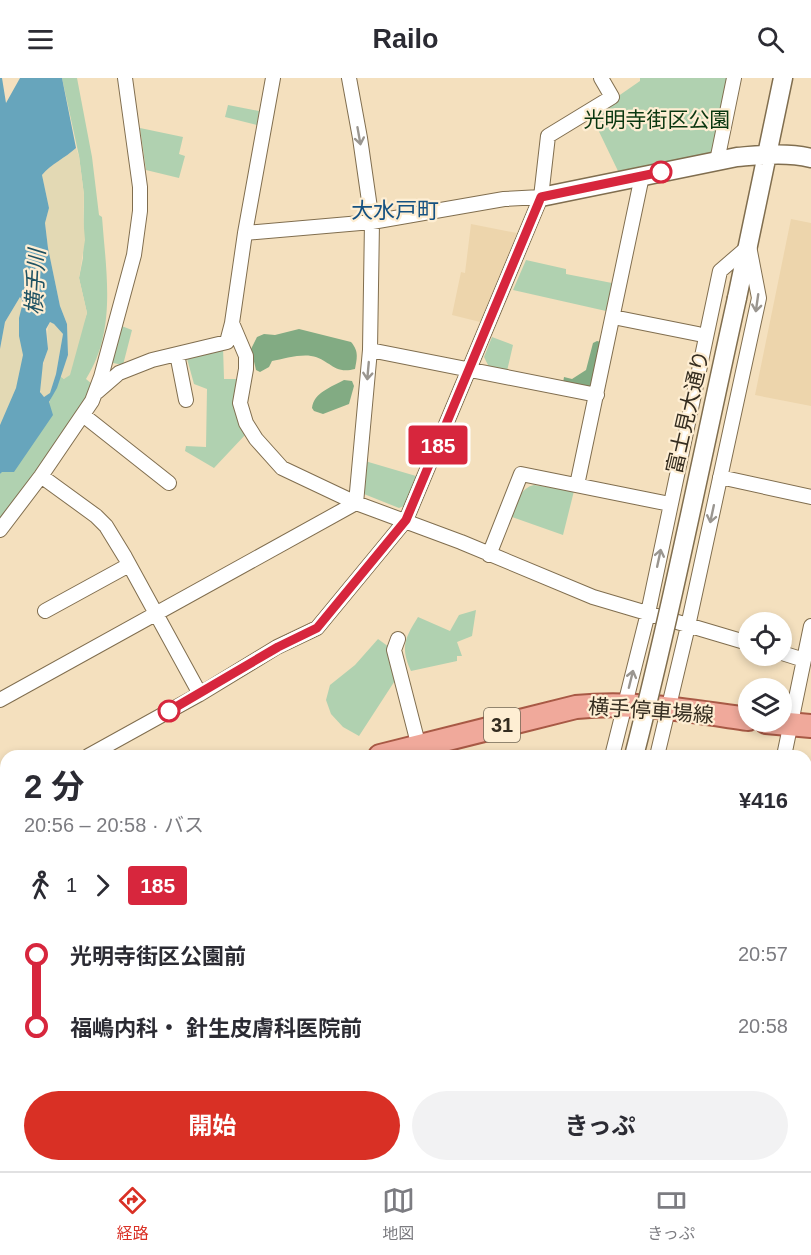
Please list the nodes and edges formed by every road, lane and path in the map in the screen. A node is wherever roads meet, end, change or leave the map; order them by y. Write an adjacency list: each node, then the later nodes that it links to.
1 (125, 78): 21 (street)
2 (273, 78): 13 (street)
3 (349, 78): 12 (street, one-way to 12)
4 (601, 78): 11 (street)
5 (734, 78): 9 (street)
6 (783, 78): 7 (street, 富士見大通り)
7 (768, 154): 8 (street); 9 (street); 14 (street, 富士見大通り)
8 (811, 158)
9 (717, 161): 10 (street)
10 (642, 176): 11 (street); 15 (street)
11 (541, 197): 12 (street); 20 (street)
12 (372, 222): 13 (street); 18 (street)
13 (245, 233): 16 (street)
14 (749, 246): 26 (street, one-way to 26); 31 (street); 55 (street, 富士見大通り, bridge)
15 (613, 317): 17 (street); 22 (street)
16 (232, 323): 19 (street); 30 (street)
17 (698, 334)
18 (370, 350): 20 (street); 30 (street, one-way to 30)
19 (177, 354): 21 (street); 23 (street)
20 (470, 371): 22 (street); 32 (street)
21 (95, 393): 24 (street)
22 (597, 395): 28 (street)
23 (186, 400)
24 (83, 415): 25 (street); 27 (street)
25 (41, 476): 33 (street); 35 (street)
26 (720, 477): 29 (street); 39 (street, one-way to 39)
27 (169, 483)
28 (577, 485): 31 (street); 34 (street)
29 (811, 497)
30 (356, 503): 32 (street); 37 (street)
31 (670, 504): 38 (street, one-way to 31)
32 (406, 520): 34 (street); 45 (street)
33 (0, 530)
34 (489, 555): 38 (street)
35 (129, 565): 36 (street); 37 (street)
36 (45, 611)
37 (155, 613): 45 (street); 46 (street)
38 (648, 613): 39 (street); 47 (street, one-way to 38)
39 (688, 626): 42 (street); 48 (street)
40 (811, 626): 44 (street)
41 (398, 639): 52 (street)
42 (738, 640)
43 (792, 656): 44 (street)
44 (804, 660): 50 (street)
45 (200, 694): 51 (street)
46 (0, 700)
47 (624, 705): 48 (main road, 横手停車場線 / 31); 53 (main road, 横手停車場線 / 31); 54 (street)
48 (669, 708): 49 (main road, 横手停車場線 / 31); 56 (street)
49 (738, 718)
50 (801, 725): 57 (street)
51 (99, 750)
52 (420, 750)
53 (424, 750)
54 (613, 750)
55 (636, 750)
56 (658, 750)
57 (787, 750)

